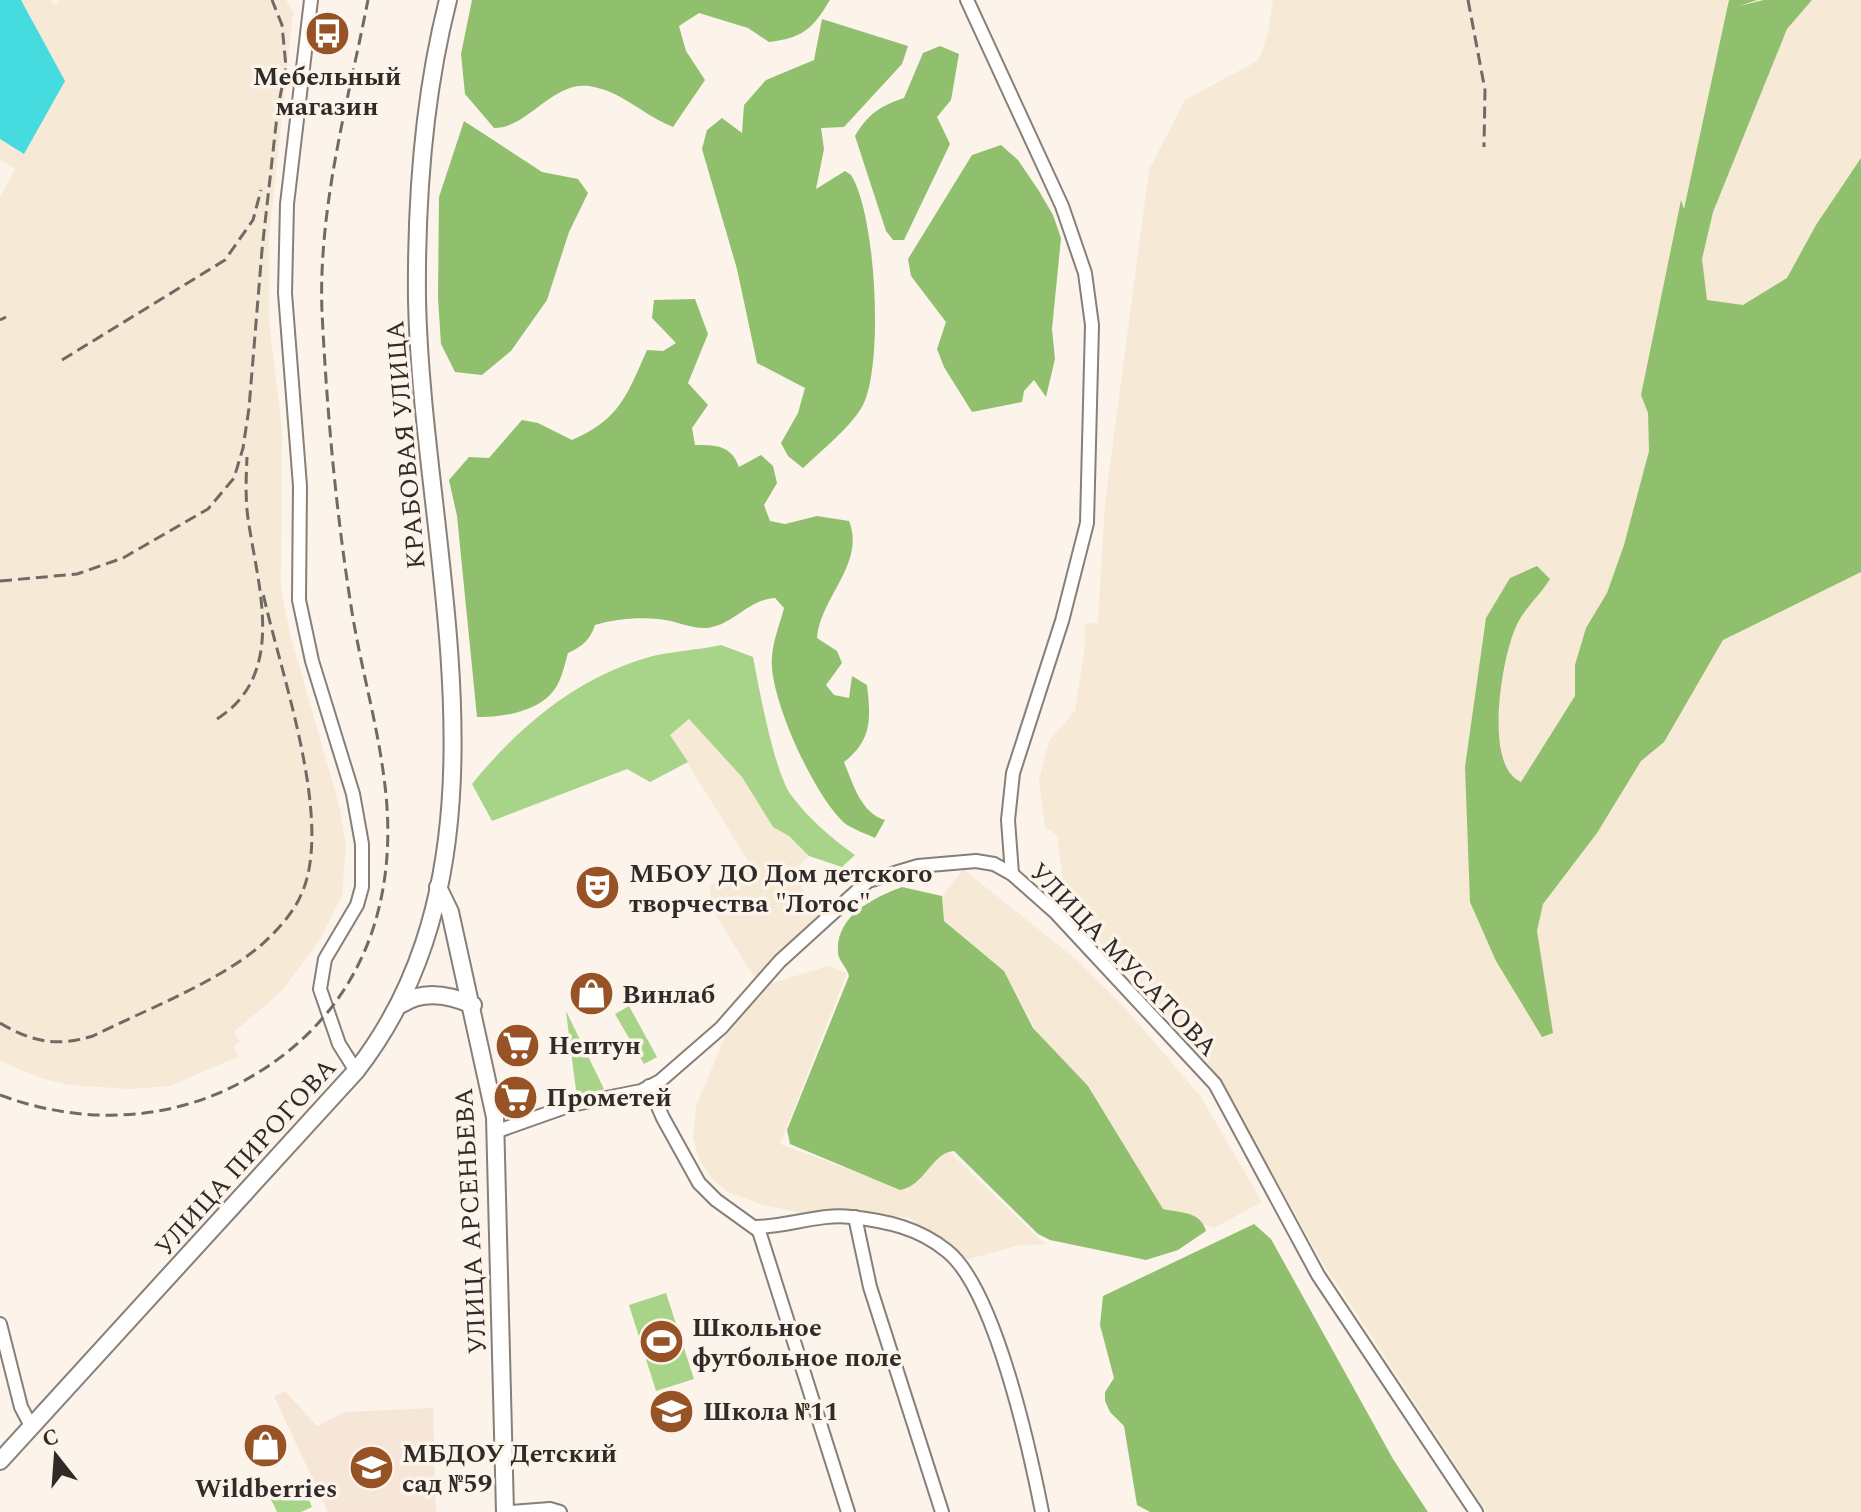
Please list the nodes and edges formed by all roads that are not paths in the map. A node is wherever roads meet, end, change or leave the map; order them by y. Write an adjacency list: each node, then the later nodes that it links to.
1 (311, 0): 8 (street)
2 (448, 0): 5 (main road, КРАБОВАЯ УЛИЦА)
3 (967, 0): 4 (street)
4 (1012, 874): 9 (street, УЛИЦА МУСАТОВА); 23 (street, УЛИЦА МУСАТОВА)
5 (438, 887): 6 (main road, УЛИЦА ПИРОГОВА); 7 (main road, УЛИЦА АРСЕНЬЕВА)
6 (402, 1004): 7 (main road); 8 (main road, УЛИЦА ПИРОГОВА)
7 (473, 1005): 10 (main road, УЛИЦА АРСЕНЬЕВА)
8 (356, 1071): 15 (main road, УЛИЦА ПИРОГОВА)
9 (649, 1086): 10 (street, УЛИЦА МУСАТОВА); 12 (street)
10 (495, 1132): 17 (main road, УЛИЦА АРСЕНЬЕВА)
11 (855, 1217): 12 (street); 21 (street); 22 (street)
12 (755, 1227): 20 (street)
13 (0, 1324): 14 (street)
14 (4, 1365): 15 (street)
15 (31, 1426): 16 (main road, УЛИЦА ПИРОГОВА)
16 (0, 1461)
17 (505, 1512)
18 (511, 1512): 19 (street)
19 (560, 1512)
20 (848, 1512)
21 (942, 1512)
22 (1042, 1512)
23 (1476, 1512)

